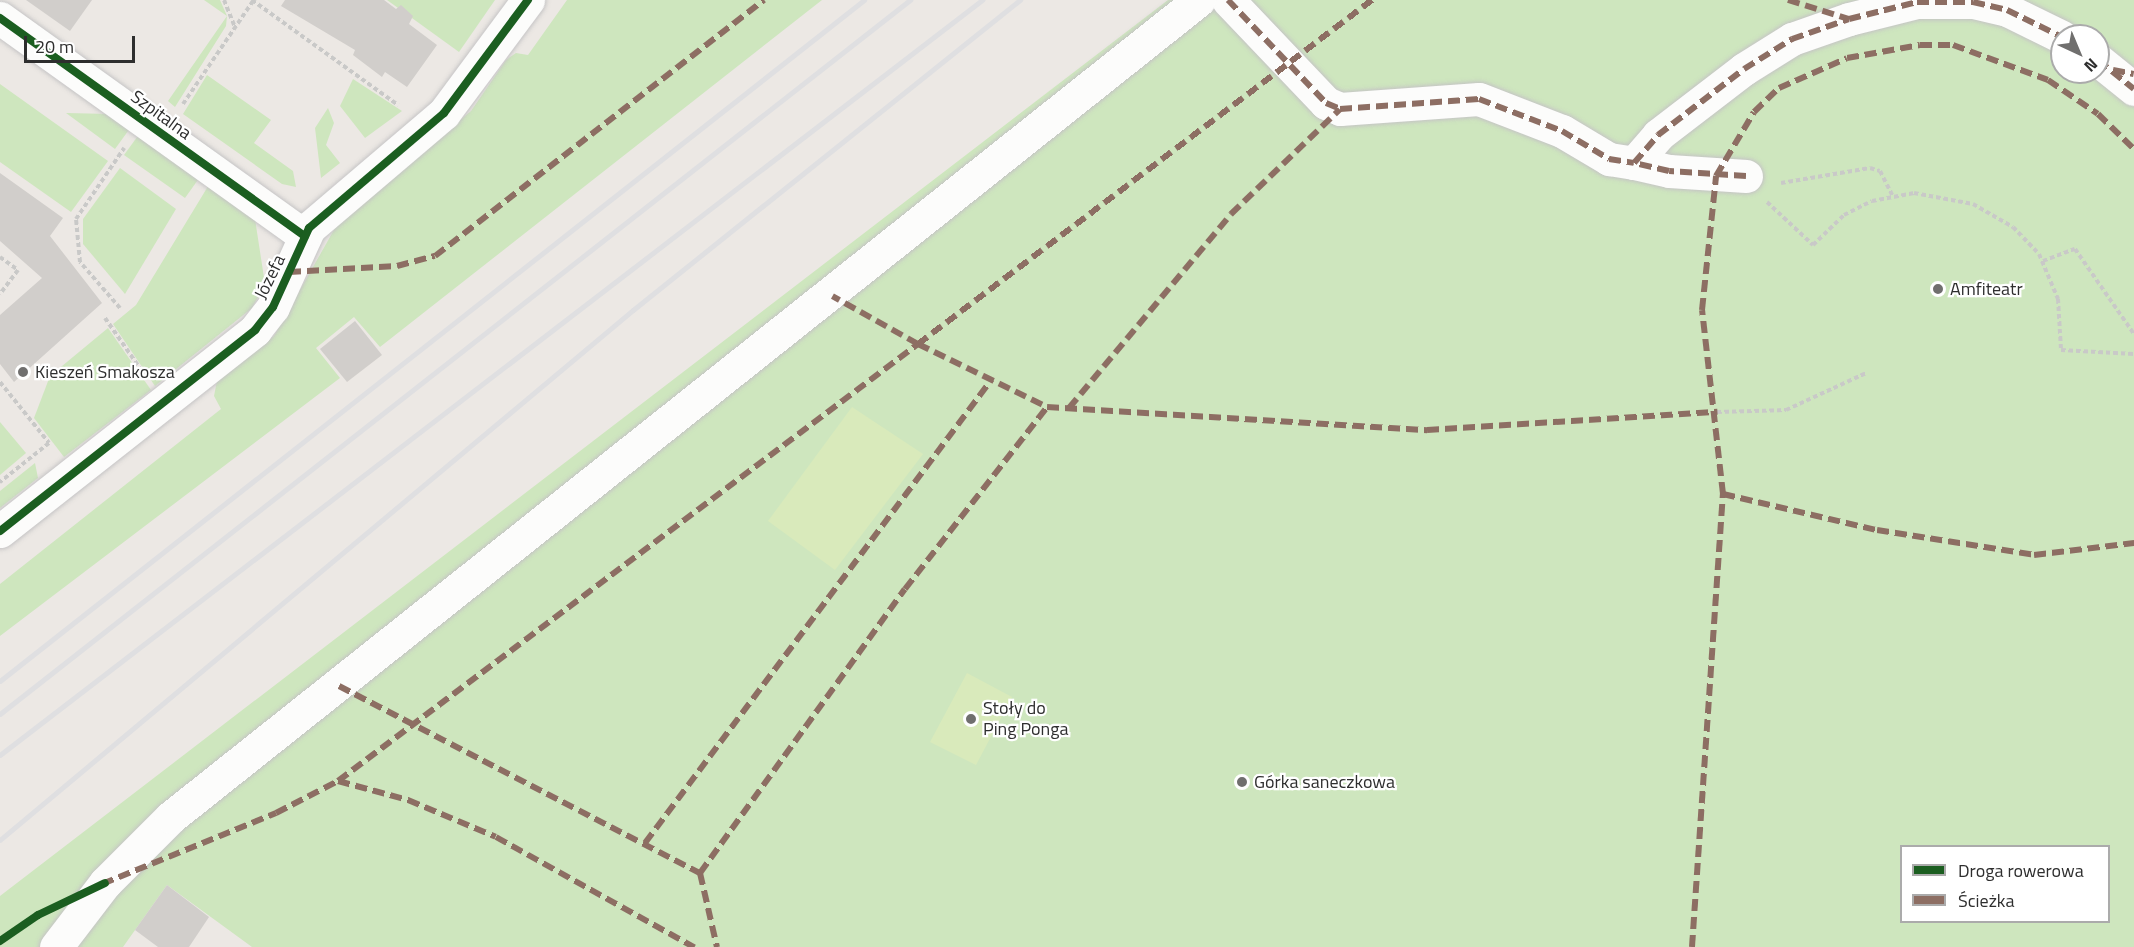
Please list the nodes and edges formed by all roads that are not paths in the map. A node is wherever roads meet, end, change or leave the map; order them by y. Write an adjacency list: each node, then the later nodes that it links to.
1 (528, 0): 10 (street, Józefa)
2 (1199, 0): 12 (street)
3 (1228, 0): 8 (street)
4 (0, 18): 10 (street, Szpitalna)
5 (2050, 31): 8 (street)
6 (2110, 70): 7 (street)
7 (2134, 89)
8 (1634, 163): 9 (street)
9 (1746, 176)
10 (305, 236): 11 (street, Józefa)
11 (0, 531)
12 (56, 947)

